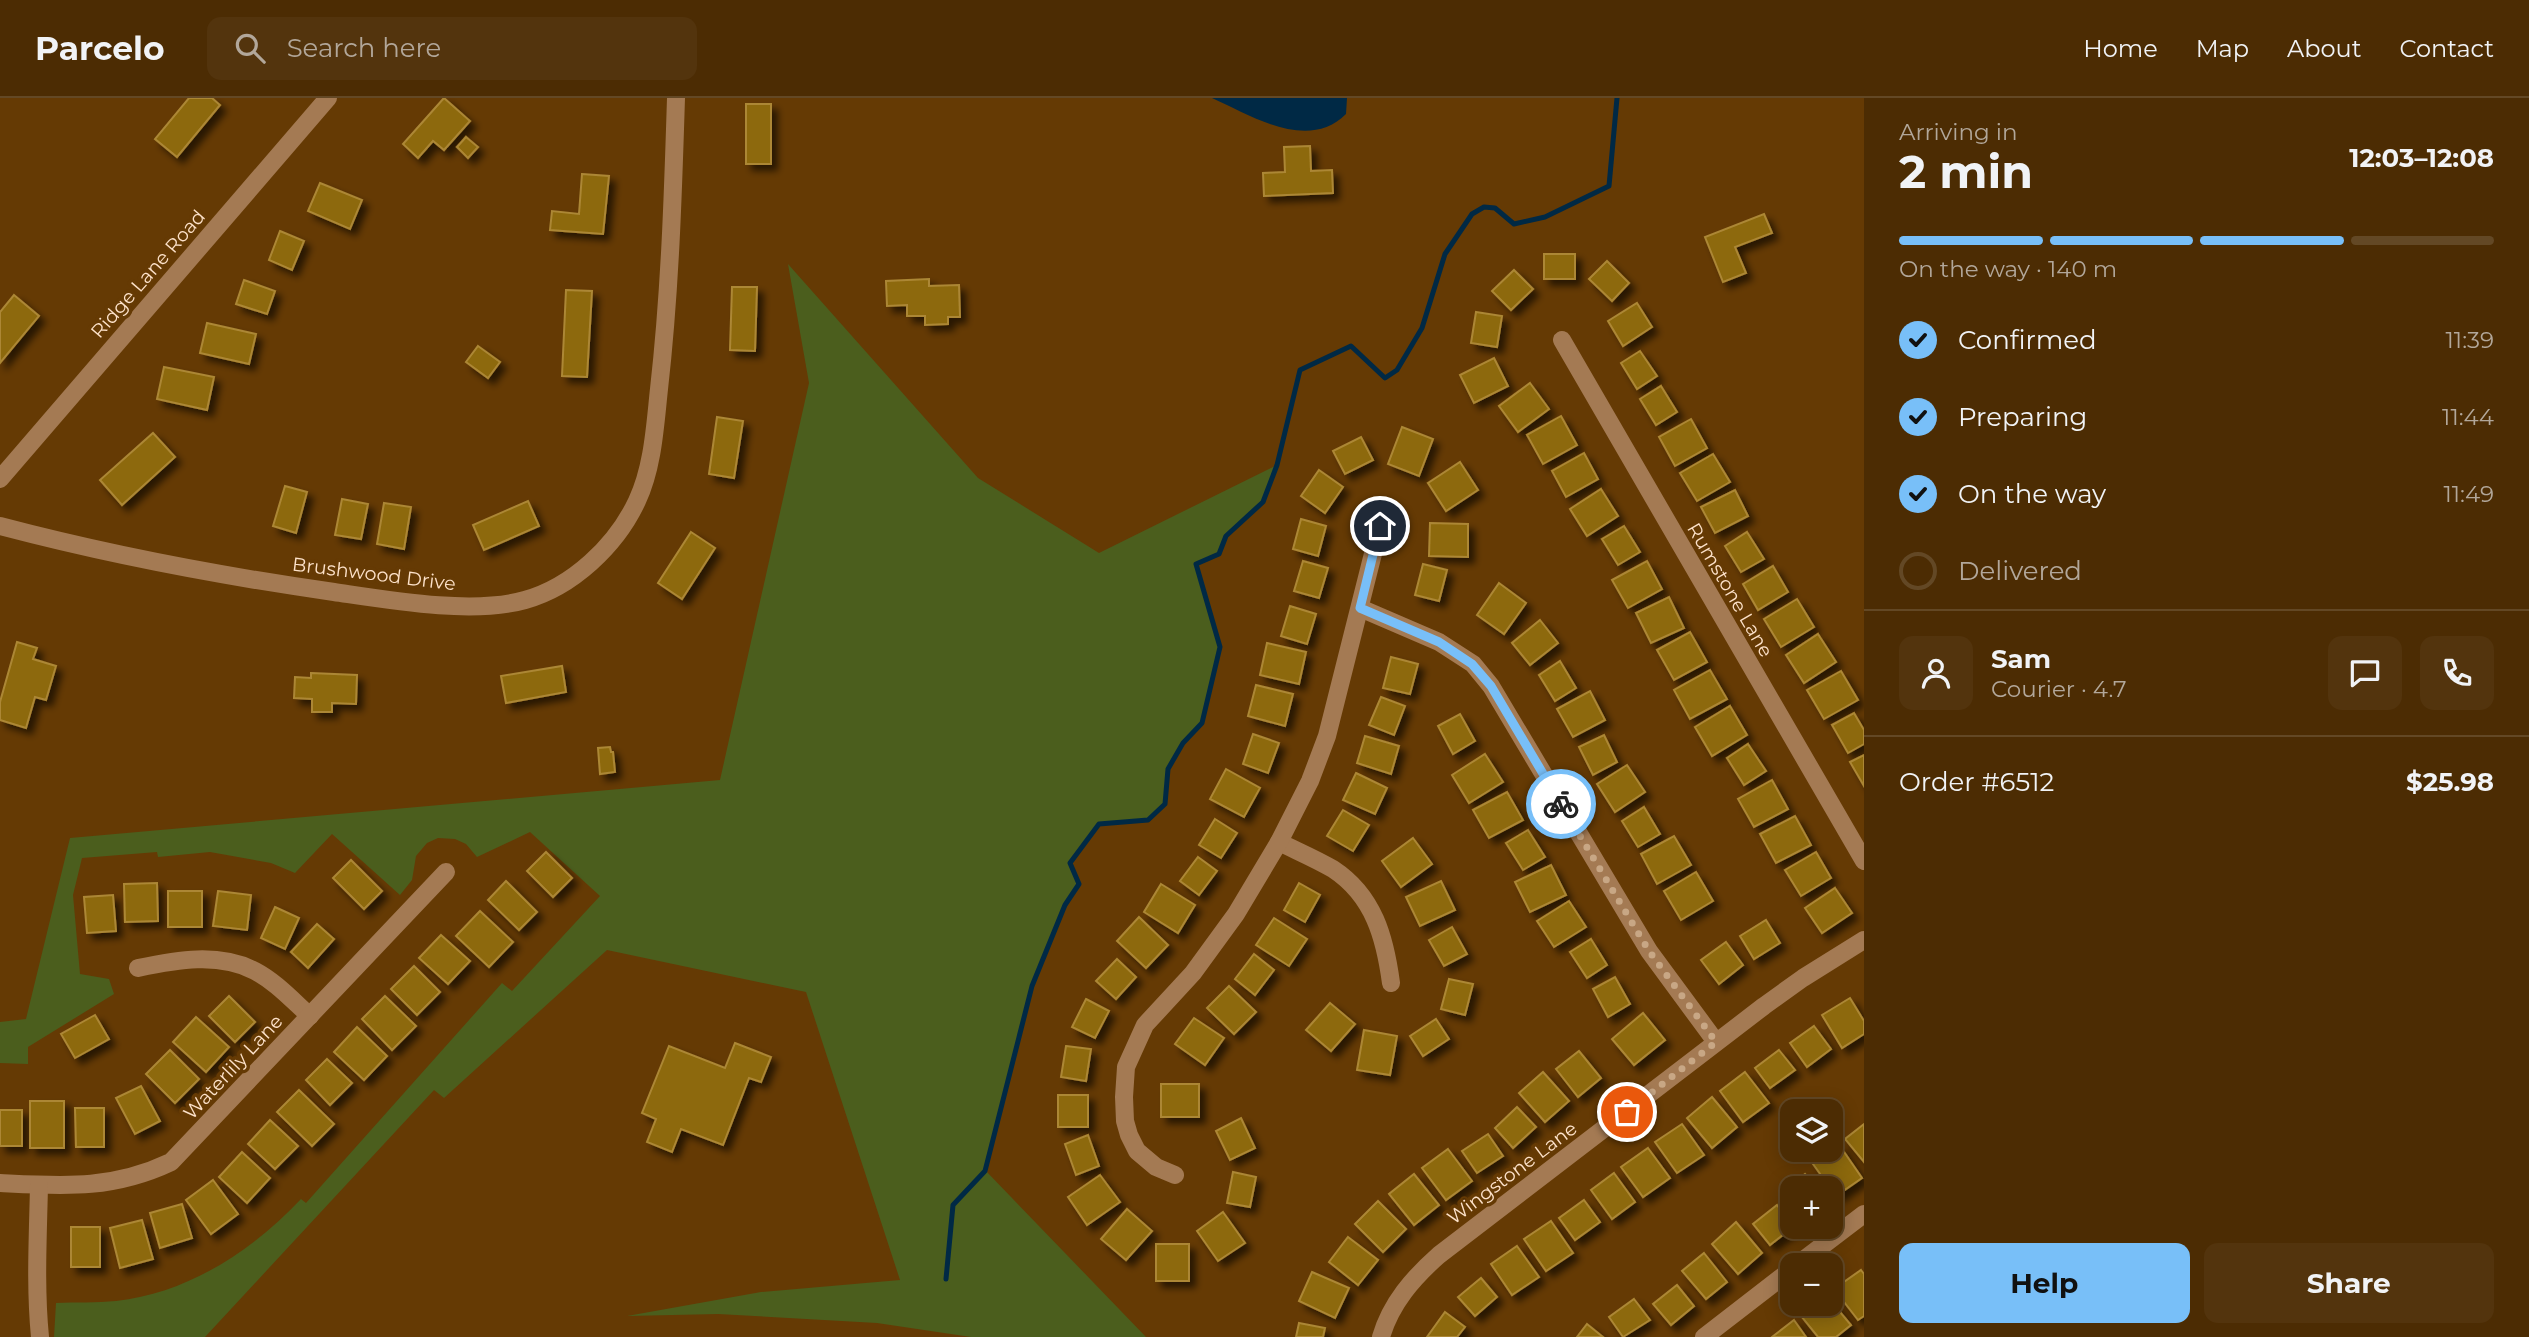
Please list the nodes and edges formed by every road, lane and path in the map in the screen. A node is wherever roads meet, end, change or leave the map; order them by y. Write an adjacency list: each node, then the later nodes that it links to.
1 (328, 98): 4 (street, Ridge Lane Road)
2 (676, 98): 5 (street, Brushwood Drive)
3 (1562, 340): 9 (street, Rumstone Lane)
4 (0, 479)
5 (0, 526)
6 (1380, 526): 7 (street)
7 (1360, 608): 8 (street); 15 (street)
8 (1279, 842): 13 (street); 16 (street)
9 (1864, 861)
10 (446, 872): 14 (street, Waterlily Lane)
11 (1864, 940): 15 (street, Wingstone Lane)
12 (138, 968): 14 (street)
13 (1391, 983)
14 (310, 1016): 18 (street, Waterlily Lane)
15 (1716, 1042): 23 (street, Wingstone Lane)
16 (1175, 1175)
17 (0, 1183): 18 (street, Waterlily Lane)
18 (39, 1185): 22 (street)
19 (1864, 1214): 20 (street)
20 (1813, 1253)
21 (1780, 1278): 24 (street)
22 (40, 1337)
23 (1381, 1337)
24 (1704, 1337)

